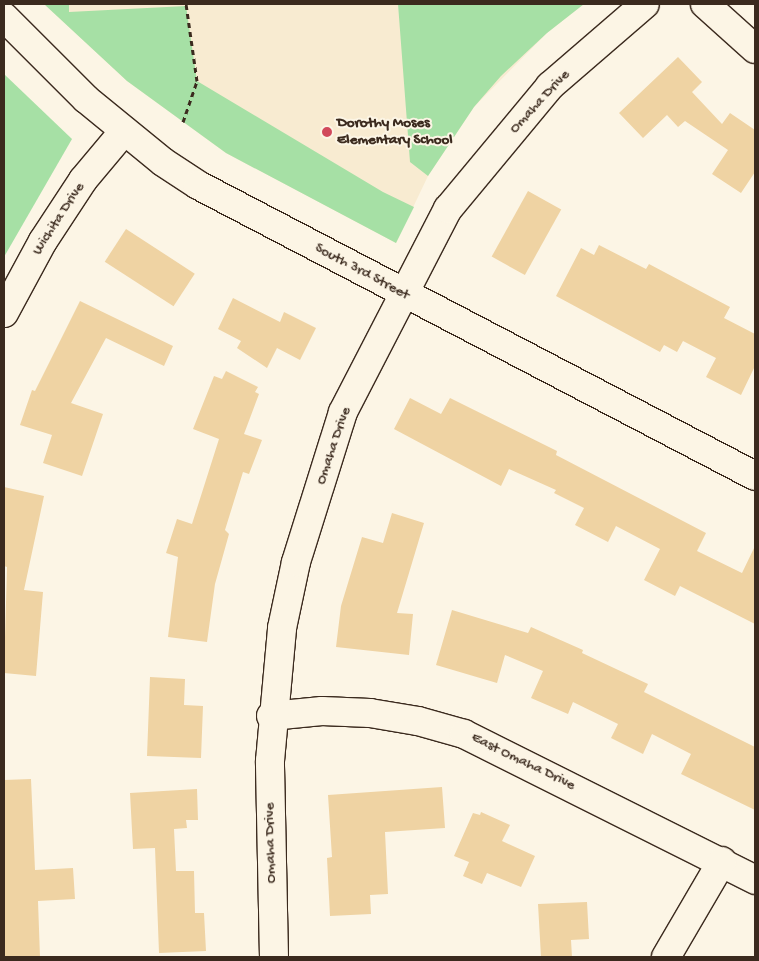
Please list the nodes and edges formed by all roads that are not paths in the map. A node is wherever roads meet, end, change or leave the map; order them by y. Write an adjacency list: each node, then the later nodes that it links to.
1 (645, 4): 6 (street, Omaha Drive)
2 (704, 4): 4 (street)
3 (4, 17): 5 (street, South 3rd Street)
4 (755, 49)
5 (124, 131): 6 (street, South 3rd Street); 7 (street, Wichita Drive)
6 (406, 295): 8 (street, South 3rd Street); 9 (street, Omaha Drive)
7 (4, 314)
8 (755, 476)
9 (271, 716): 10 (street, East Omaha Drive); 12 (street, Omaha Drive)
10 (722, 861): 11 (street, East Omaha Drive); 13 (street)
11 (755, 880)
12 (274, 957)
13 (666, 957)

